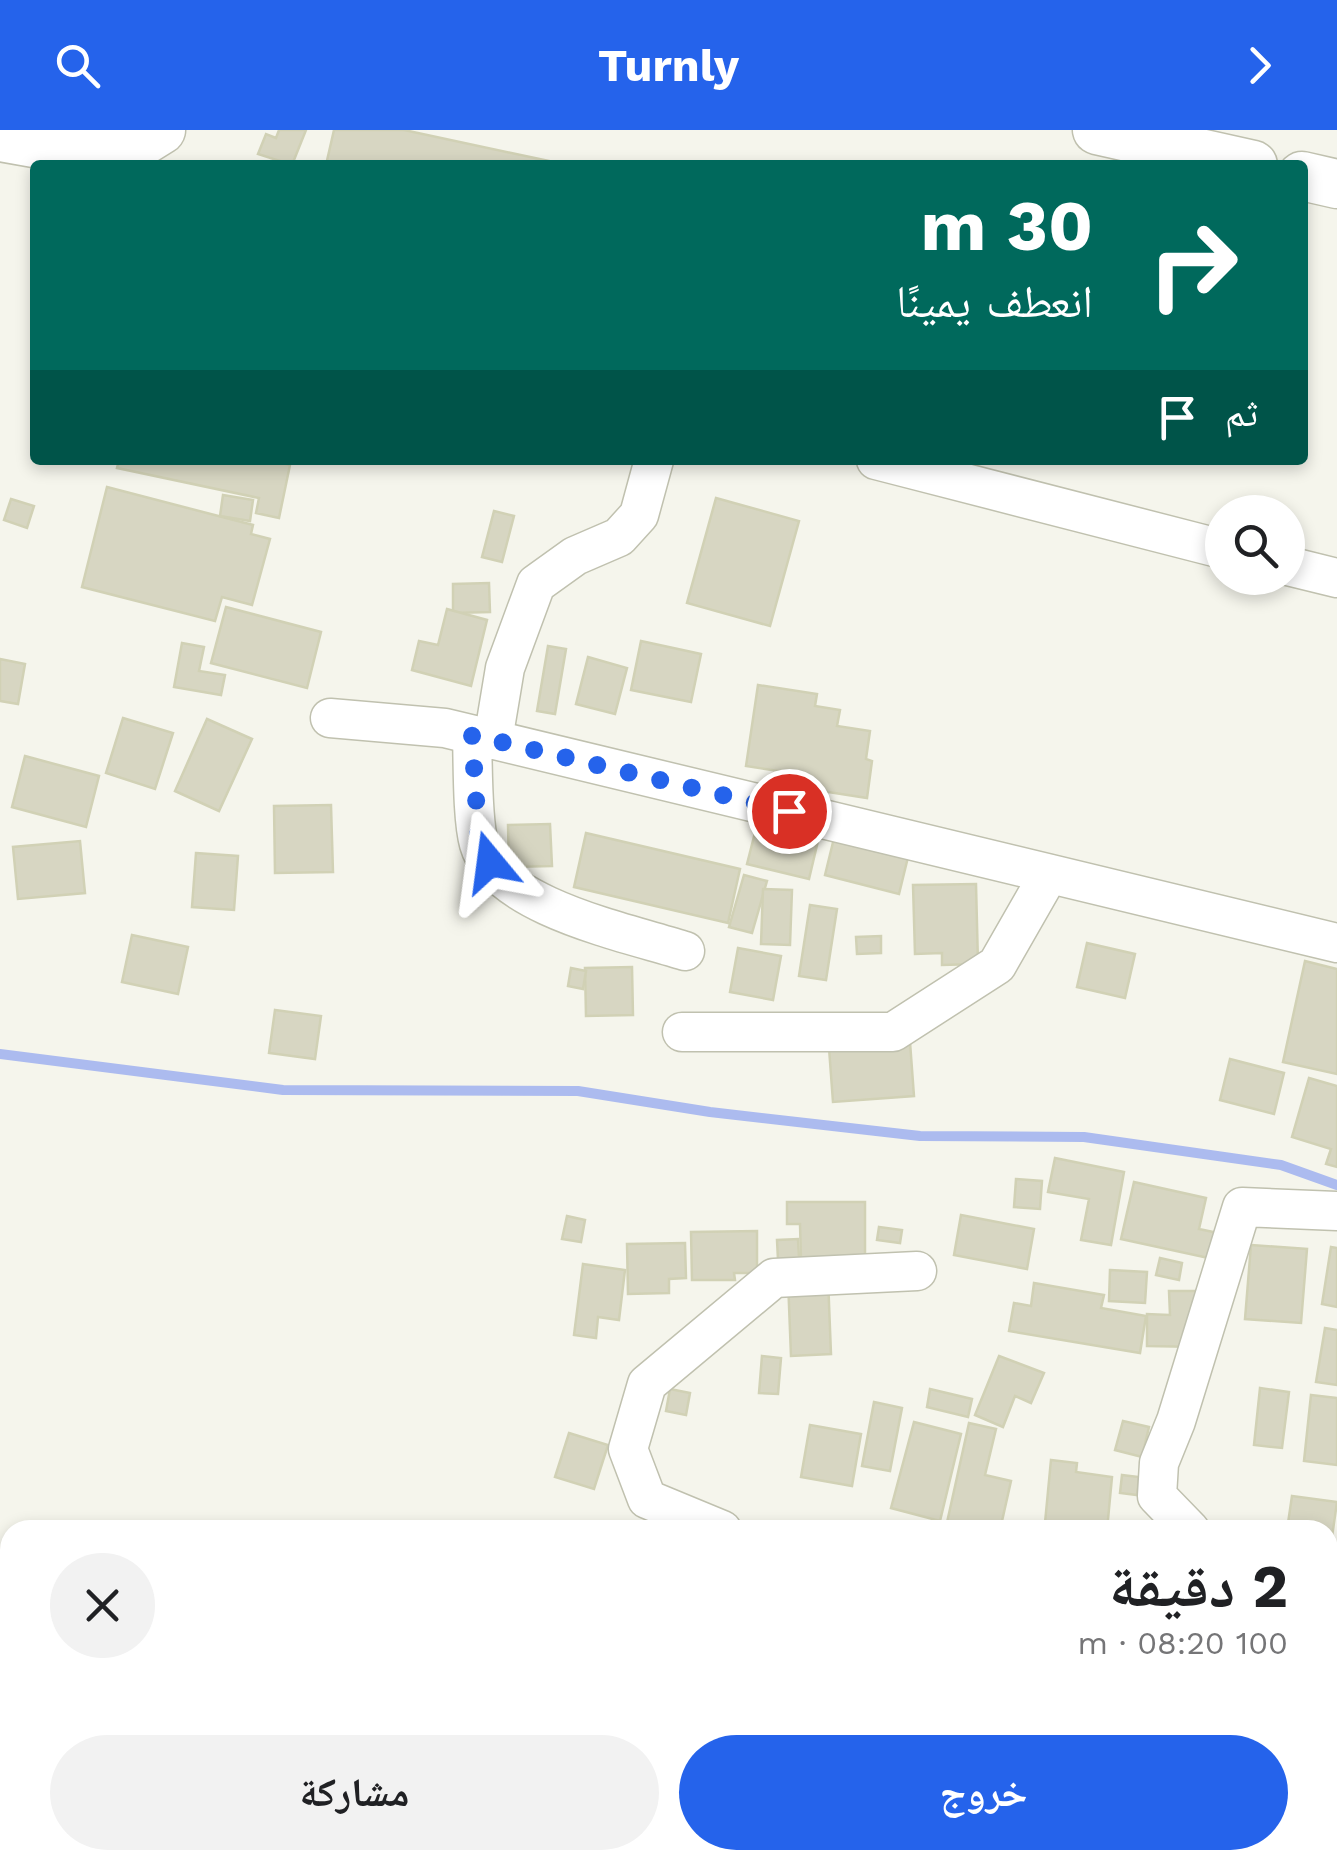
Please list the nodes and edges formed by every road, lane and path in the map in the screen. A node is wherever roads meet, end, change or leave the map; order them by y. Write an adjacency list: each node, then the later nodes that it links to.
1 (162, 130): 3 (street)
2 (1097, 130): 4 (street)
3 (0, 137)
4 (1231, 160)
5 (1308, 177): 6 (street)
6 (1337, 184)
7 (653, 465): 13 (street)
8 (895, 465): 9 (street)
9 (1205, 545)
10 (1305, 570): 11 (street)
11 (1337, 578)
12 (330, 718): 13 (street)
13 (482, 738): 14 (street); 16 (street)
14 (1048, 874): 15 (street); 17 (street)
15 (1337, 943)
16 (685, 950)
17 (682, 1032)
18 (1337, 1211): 21 (street)
19 (917, 1271): 20 (street)
20 (698, 1520)
21 (1180, 1520)

